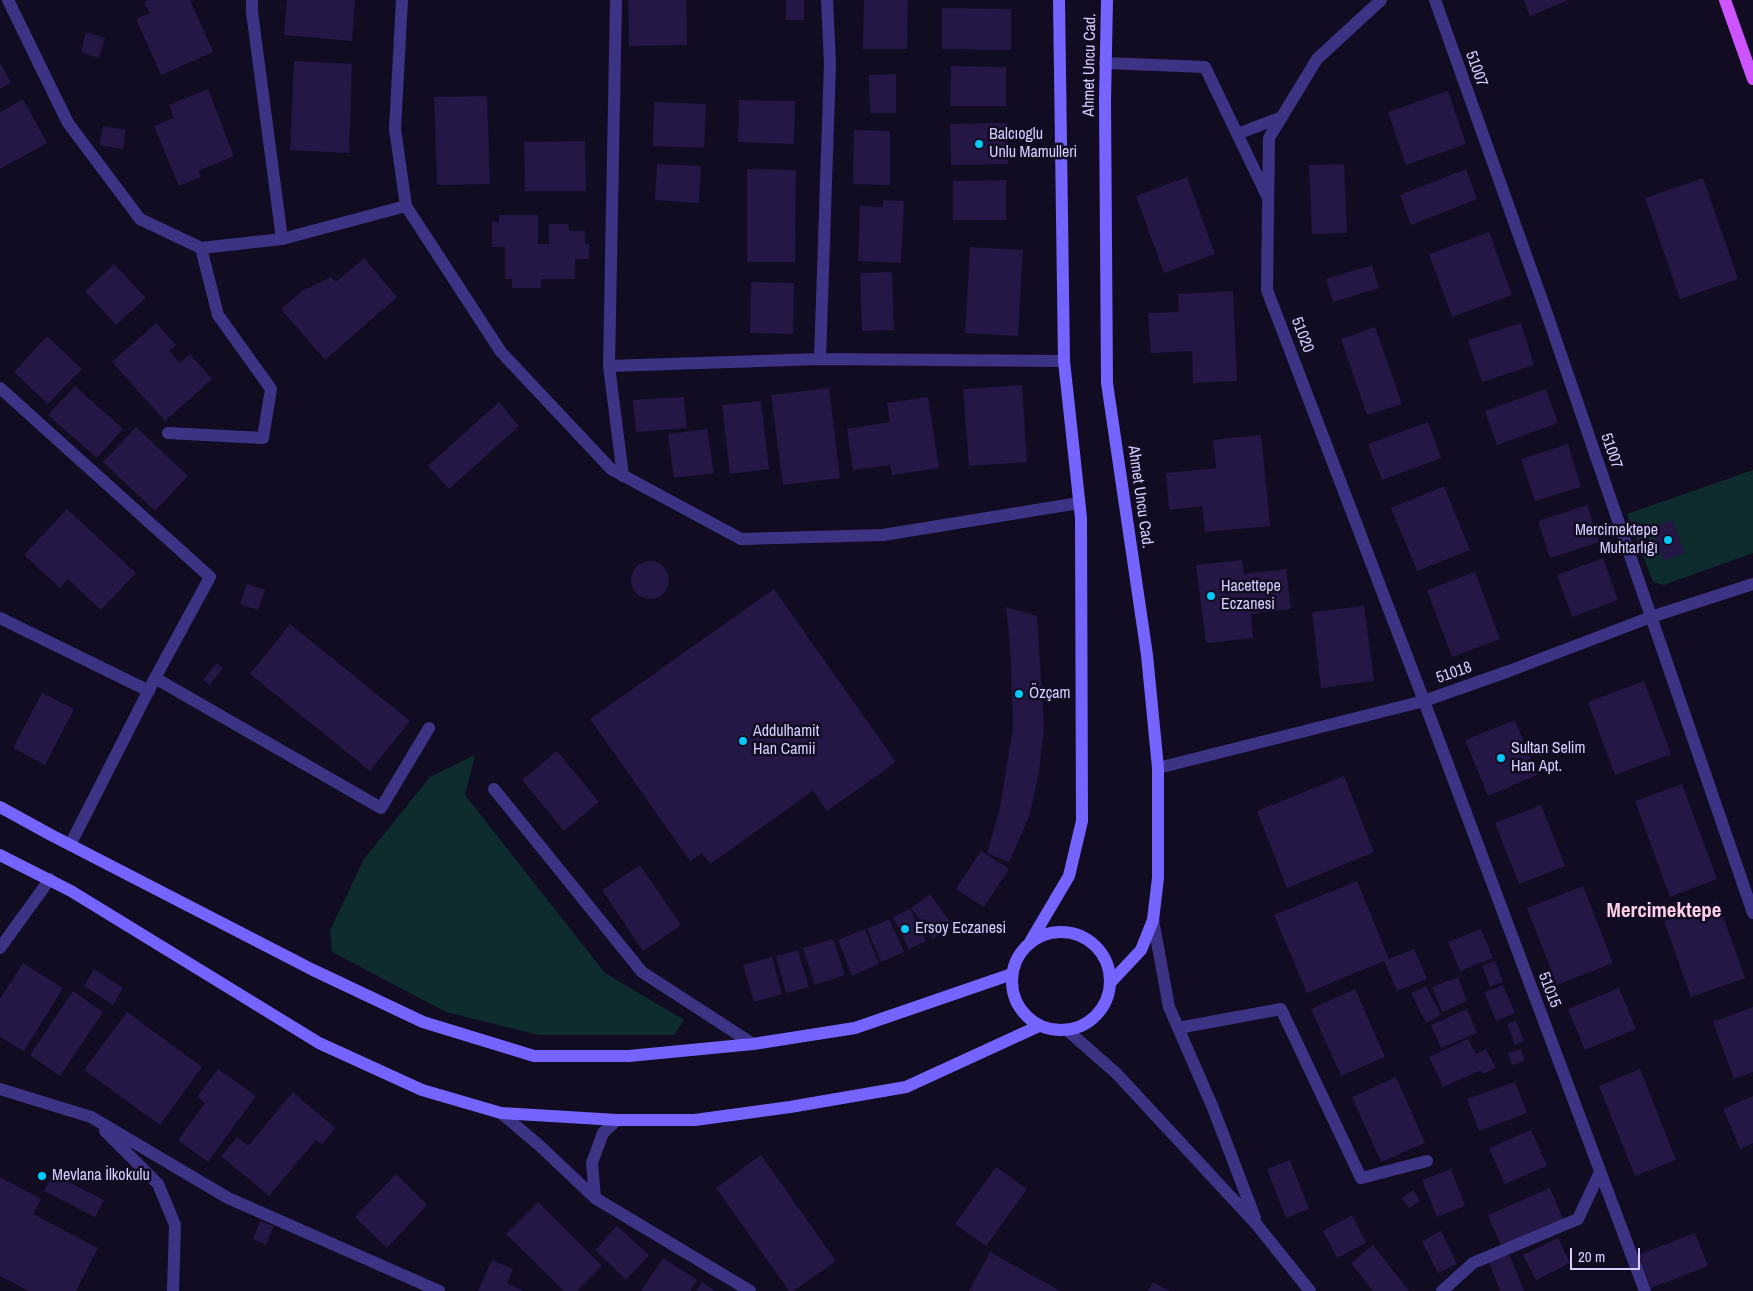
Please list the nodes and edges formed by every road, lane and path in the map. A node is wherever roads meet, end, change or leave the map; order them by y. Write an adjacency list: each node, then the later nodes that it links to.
1 (8, 0): 19 (street)
2 (252, 0): 18 (street)
3 (402, 0): 17 (street)
4 (616, 0): 22 (street)
5 (827, 0): 20 (street)
6 (1059, 0): 21 (main road, Ahmet Uncu Cad.)
7 (1107, 0): 12 (main road, Ahmet Uncu Cad.)
8 (1381, 0): 14 (street, 51020)
9 (1435, 0): 28 (street, 51007)
10 (1720, 0): 13 (main road)
11 (1725, 0): 13 (main road)
12 (1105, 63): 15 (street); 34 (main road, Ahmet Uncu Cad.)
13 (1751, 74)
14 (1282, 117): 15 (street); 16 (street, 51020)
15 (1237, 134): 16 (street)
16 (1269, 201): 32 (street, 51020)
17 (406, 206): 18 (street); 25 (street)
18 (282, 240): 19 (street)
19 (201, 248): 24 (street)
20 (820, 359): 21 (street); 22 (street)
21 (1064, 361): 26 (main road, Ahmet Uncu Cad.)
22 (610, 366): 25 (street)
23 (0, 388): 30 (street)
24 (168, 433)
25 (623, 476): 26 (street)
26 (1079, 503): 42 (main road, Ahmet Uncu Cad.)
27 (1753, 584): 28 (street, 51018)
28 (1652, 617): 32 (street, 51018); 40 (street, 51007)
29 (0, 618): 31 (street)
30 (155, 678): 31 (street); 33 (street)
31 (149, 691): 37 (street)
32 (1424, 701): 34 (street, 51018); 55 (street, 51015)
33 (429, 728)
34 (1158, 768): 41 (main road, Ahmet Uncu Cad.)
35 (494, 789): 49 (street)
36 (0, 807): 37 (main road)
37 (70, 845): 49 (main road)
38 (0, 855): 39 (main road)
39 (50, 880): 43 (street); 51 (main road)
40 (1753, 913)
41 (1152, 920): 45 (main road, Ahmet Uncu Cad.); 47 (street)
42 (1030, 942): 44 (main road); 45 (main road)
43 (0, 948)
44 (1012, 974): 46 (main road); 49 (main road)
45 (1111, 982): 48 (main road)
46 (1039, 1026): 48 (main road); 53 (main road)
47 (1178, 1028): 54 (street); 57 (street)
48 (1068, 1031): 57 (street)
49 (753, 1044)
50 (0, 1089): 52 (street)
51 (501, 1113): 53 (main road); 56 (street)
52 (91, 1117): 58 (street); 59 (street)
53 (617, 1120): 56 (street)
54 (1426, 1161)
55 (1600, 1172): 62 (street); 63 (street, 51015)
56 (595, 1198): 60 (street)
57 (1257, 1225): 61 (street)
58 (172, 1291)
59 (439, 1291)
60 (750, 1291)
61 (1310, 1291)
62 (1442, 1291)
63 (1645, 1291)

